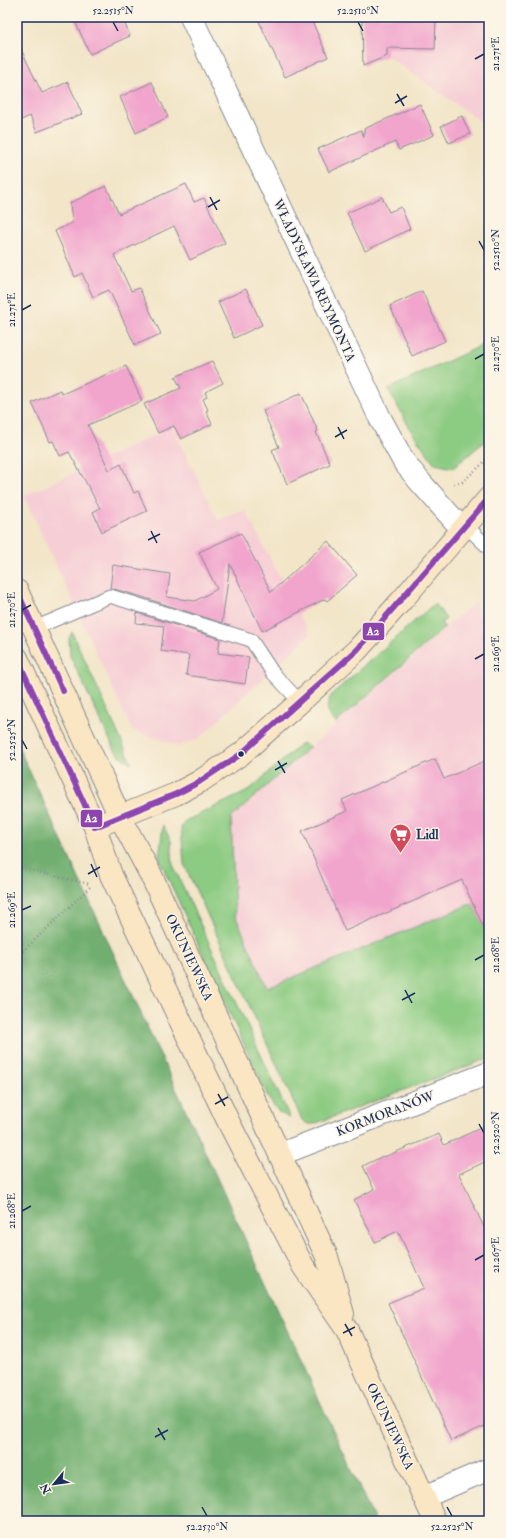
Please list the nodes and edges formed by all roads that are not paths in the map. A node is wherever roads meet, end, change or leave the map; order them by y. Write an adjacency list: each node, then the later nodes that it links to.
1 (191, 17): 3 (street, WŁADYSŁAWA REYMONTA)
2 (489, 498): 3 (main road)
3 (464, 527): 4 (lane); 8 (main road)
4 (489, 548)
5 (17, 590): 6 (main road, OKUNIEWSKA)
6 (26, 625): 8 (lane); 9 (main road, OKUNIEWSKA)
7 (17, 658): 10 (main road, OKUNIEWSKA)
8 (300, 702): 9 (main road)
9 (120, 817): 10 (main road); 12 (main road, OKUNIEWSKA)
10 (95, 827): 13 (main road, OKUNIEWSKA)
11 (489, 1073): 12 (street, KORMORANÓW)
12 (281, 1154): 13 (main road, OKUNIEWSKA)
13 (347, 1330): 15 (main road, OKUNIEWSKA)
14 (489, 1469): 15 (street)
15 (424, 1497): 16 (main road, OKUNIEWSKA)
16 (435, 1521)

